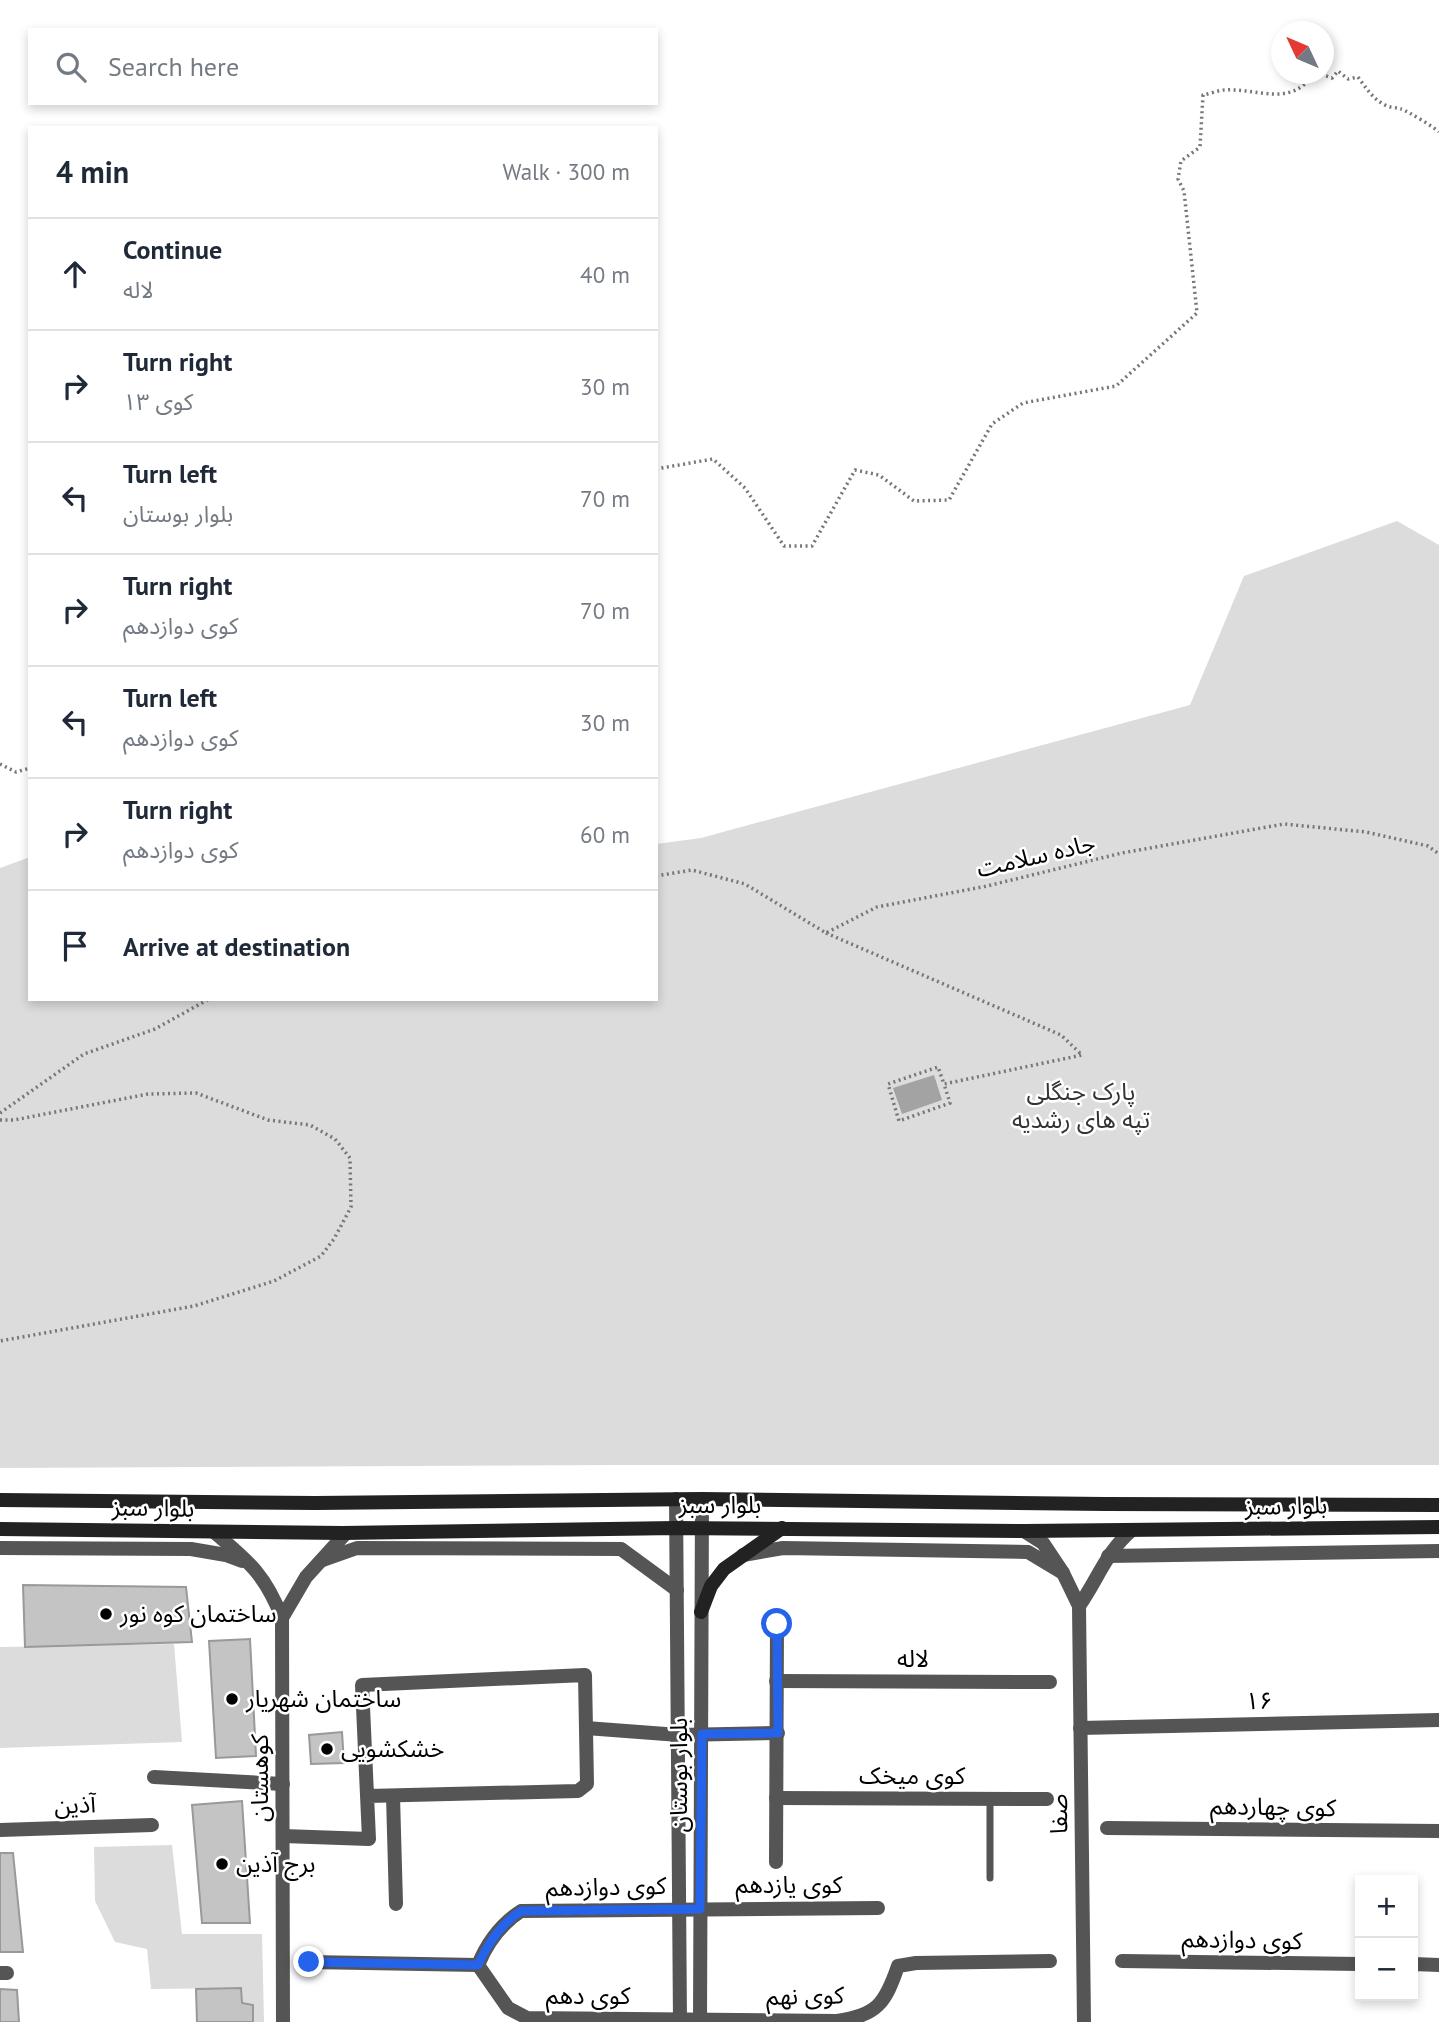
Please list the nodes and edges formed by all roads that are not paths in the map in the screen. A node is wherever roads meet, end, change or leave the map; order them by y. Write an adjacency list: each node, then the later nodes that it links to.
1 (676, 1499): 2 (main road, بلوار سبز); 3 (main road, بلوار سبز); 6 (street, بلوار بوستان)
2 (702, 1499): 4 (main road, بلوار سبز); 7 (street, بلوار بوستان)
3 (0, 1500)
4 (1439, 1505)
5 (1439, 1527): 10 (main road, بلوار سبز)
6 (676, 1528): 7 (main road, بلوار سبز); 13 (main road, بلوار سبز); 21 (street, بلوار بوستان)
7 (702, 1528): 8 (main road, بلوار سبز); 23 (street, بلوار بوستان)
8 (782, 1528): 12 (main road, بلوار سبز); 16 (main road)
9 (0, 1529): 11 (main road, بلوار سبز)
10 (1132, 1530): 12 (main road, بلوار سبز); 17 (street)
11 (214, 1531): 13 (main road, بلوار سبز); 19 (street)
12 (1024, 1531): 20 (street)
13 (346, 1533): 18 (street)
14 (0, 1548): 19 (street)
15 (1439, 1551): 17 (street)
16 (743, 1555): 20 (street); 23 (main road)
17 (1108, 1556): 22 (street)
18 (323, 1560): 21 (street); 24 (street)
19 (255, 1567): 24 (street)
20 (1063, 1573): 22 (street)
21 (677, 1590): 33 (street, بلوار بوستان)
22 (1079, 1606): 30 (street, صفا)
23 (701, 1612): 32 (street, بلوار بوستان)
24 (282, 1618): 35 (street, کوهستان)
25 (777, 1624): 26 (street)
26 (776, 1681): 27 (street, لاله); 31 (street)
27 (1050, 1682)
28 (1439, 1720): 30 (street, ۱۶)
29 (586, 1728): 33 (street); 36 (street); 37 (street)
30 (1080, 1728): 62 (street, صفا)
31 (778, 1733): 32 (street); 38 (street)
32 (702, 1734): 33 (street); 51 (street, بلوار بوستان)
33 (679, 1735): 50 (street, بلوار بوستان)
34 (154, 1777): 35 (street)
35 (283, 1784): 45 (street, کوهستان)
36 (368, 1796): 37 (street); 45 (street)
37 (393, 1796): 48 (street)
38 (776, 1798): 39 (street, کوی میخک); 46 (street)
39 (990, 1799): 40 (street, کوی میخک); 47 (lane)
40 (1048, 1800)
41 (152, 1825): 43 (street, آذین)
42 (1107, 1828): 44 (street, کوی چهاردهم)
43 (0, 1830)
44 (1439, 1831)
45 (283, 1836): 61 (street, کوهستان)
46 (776, 1862)
47 (990, 1878)
48 (396, 1904)
49 (878, 1908): 51 (street, کوی یازدهم)
50 (679, 1909): 51 (street, کوی یازدهم); 57 (street, کوی دوازدهم); 60 (street, بلوار بوستان)
51 (700, 1909): 59 (street, بلوار بوستان)
52 (1050, 1961): 59 (street, کوی نهم)
53 (1122, 1961): 55 (street, کوی دوازدهم)
54 (309, 1962): 57 (street)
55 (1355, 1964)
56 (1418, 1964): 58 (street)
57 (478, 1965): 60 (street, کوی دهم)
58 (1439, 1965)
59 (700, 2020): 60 (street, کوی دهم)
60 (680, 2021)
61 (283, 2022)
62 (1084, 2022)

